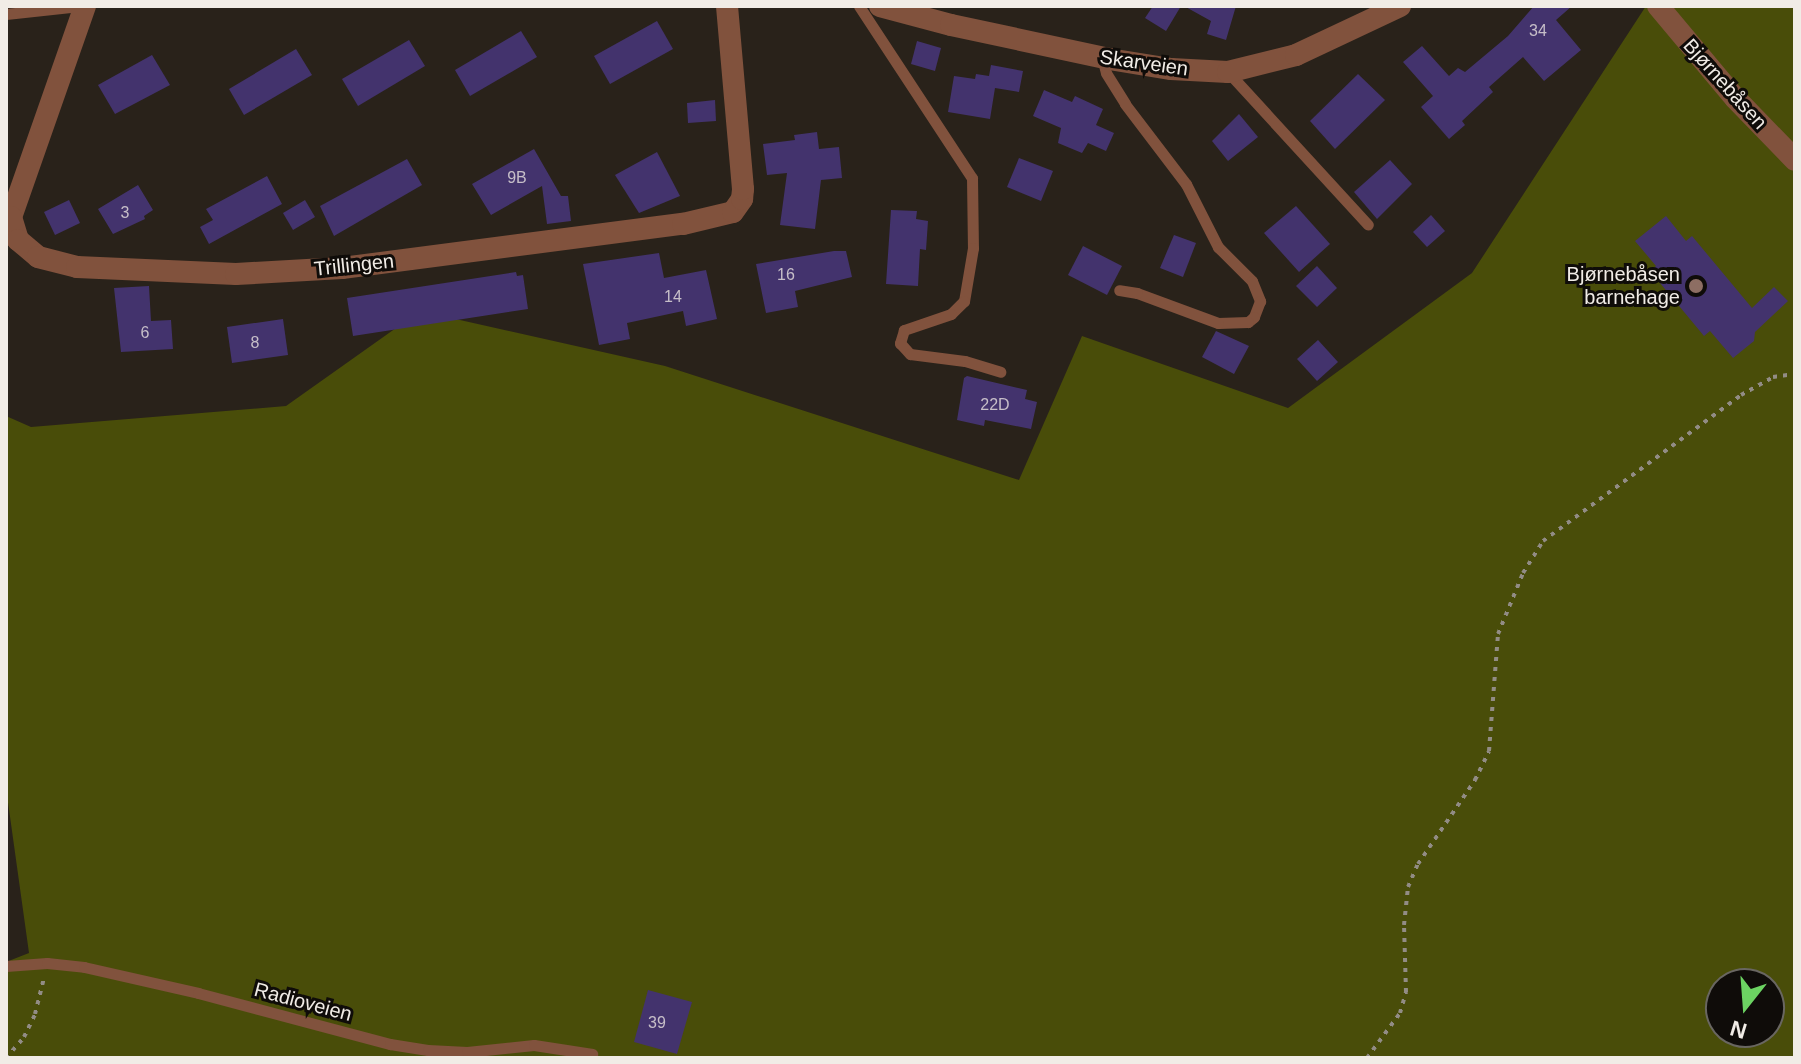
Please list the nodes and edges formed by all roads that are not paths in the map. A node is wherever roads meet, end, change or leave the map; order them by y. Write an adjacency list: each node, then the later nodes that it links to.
1 (82, 6): 2 (street, Trillingen); 7 (lane)
2 (727, 6)
3 (859, 6): 13 (lane)
4 (880, 6): 8 (street, Skarveien)
5 (1400, 6): 9 (street, Skarveien)
6 (1658, 6): 10 (street, Bjørnebåsen)
7 (6, 14)
8 (1102, 57): 9 (street, Skarveien); 12 (lane)
9 (1228, 72): 11 (lane)
10 (1795, 160)
11 (1368, 225)
12 (1119, 290)
13 (1000, 372)
14 (6, 966): 15 (lane, Radioveien)
15 (592, 1054)

